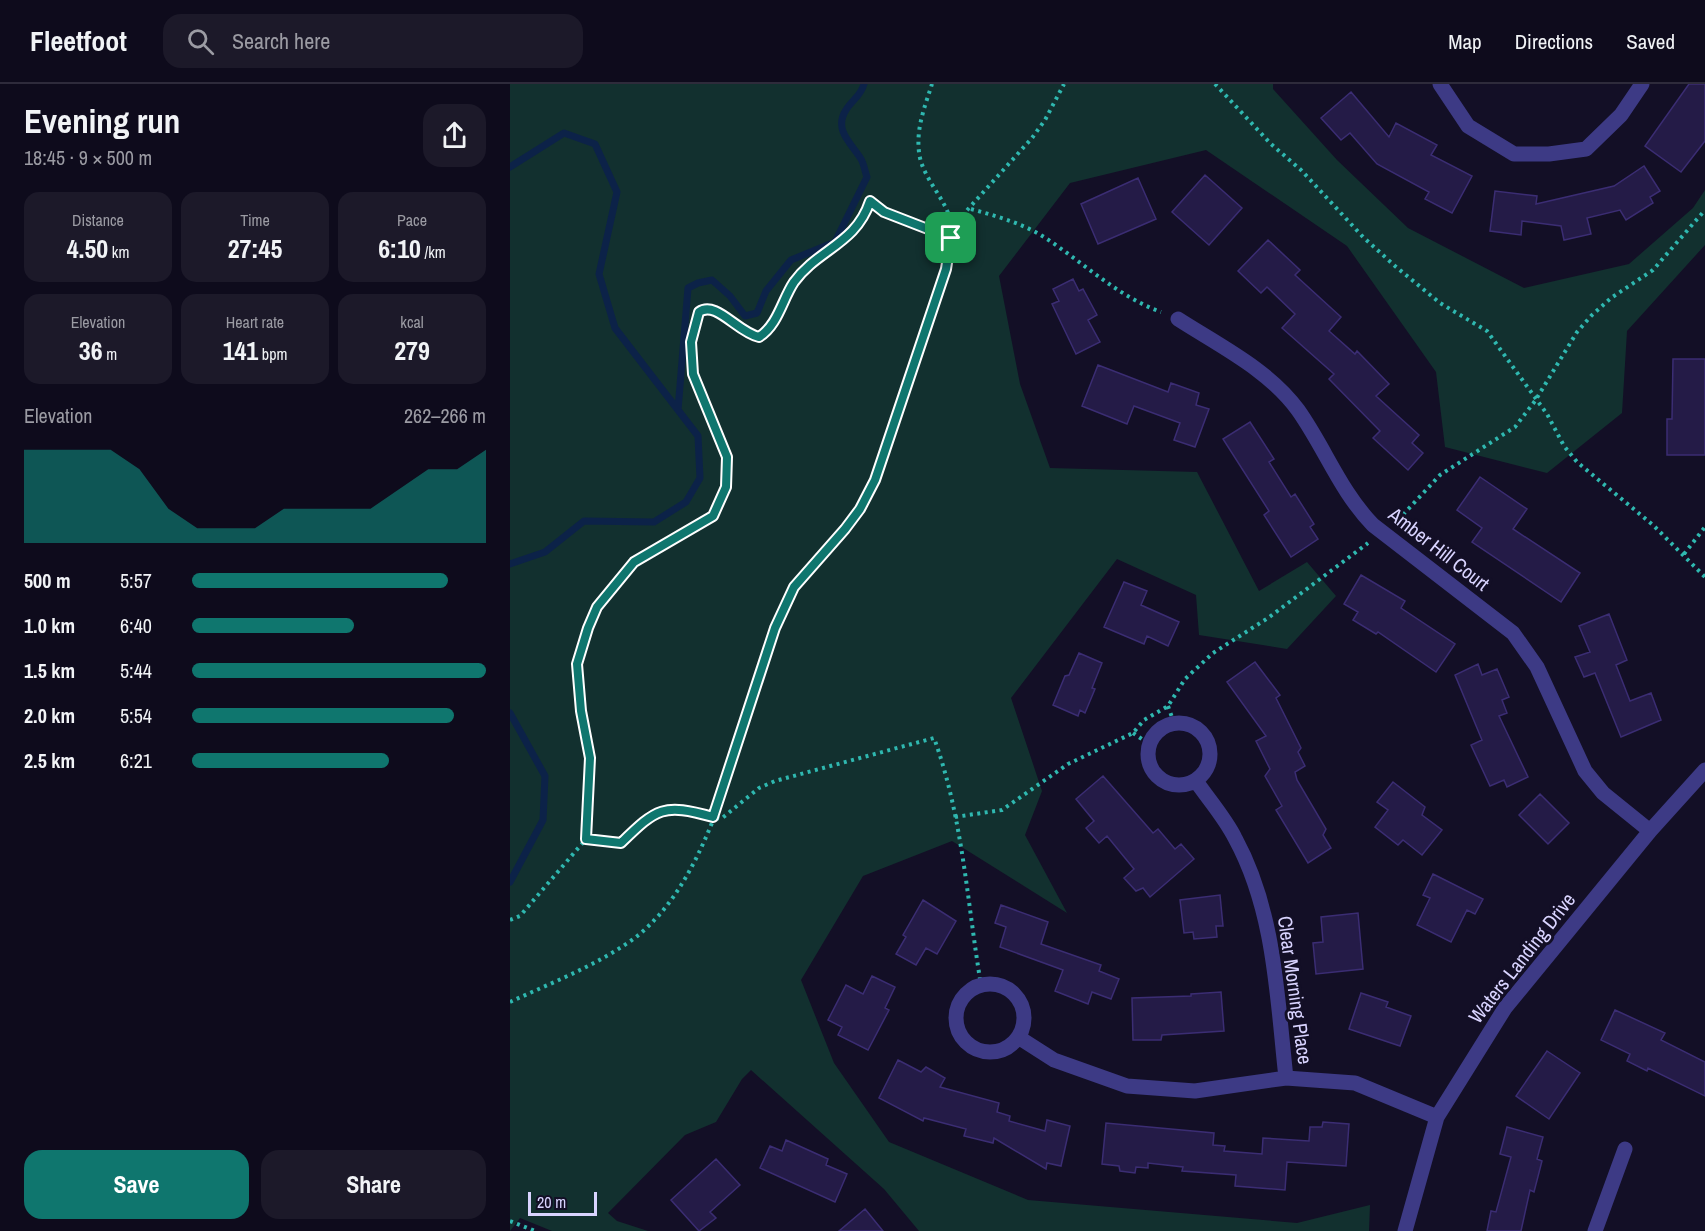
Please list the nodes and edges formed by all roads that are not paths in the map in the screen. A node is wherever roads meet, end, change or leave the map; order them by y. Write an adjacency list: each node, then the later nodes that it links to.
1 (1440, 84): 2 (street)
2 (1642, 84)
3 (1178, 319): 6 (street, Amber Hill Court)
4 (1705, 770): 6 (street, Waters Landing Drive)
5 (1196, 781): 5 (street); 8 (street, Clear Morning Place)
6 (1650, 831): 9 (street, Waters Landing Drive)
7 (1018, 1037): 7 (street); 8 (street)
8 (1286, 1078): 9 (street)
9 (1437, 1117): 11 (street, Waters Landing Drive)
10 (1625, 1149): 12 (street)
11 (1405, 1231)
12 (1595, 1231)

